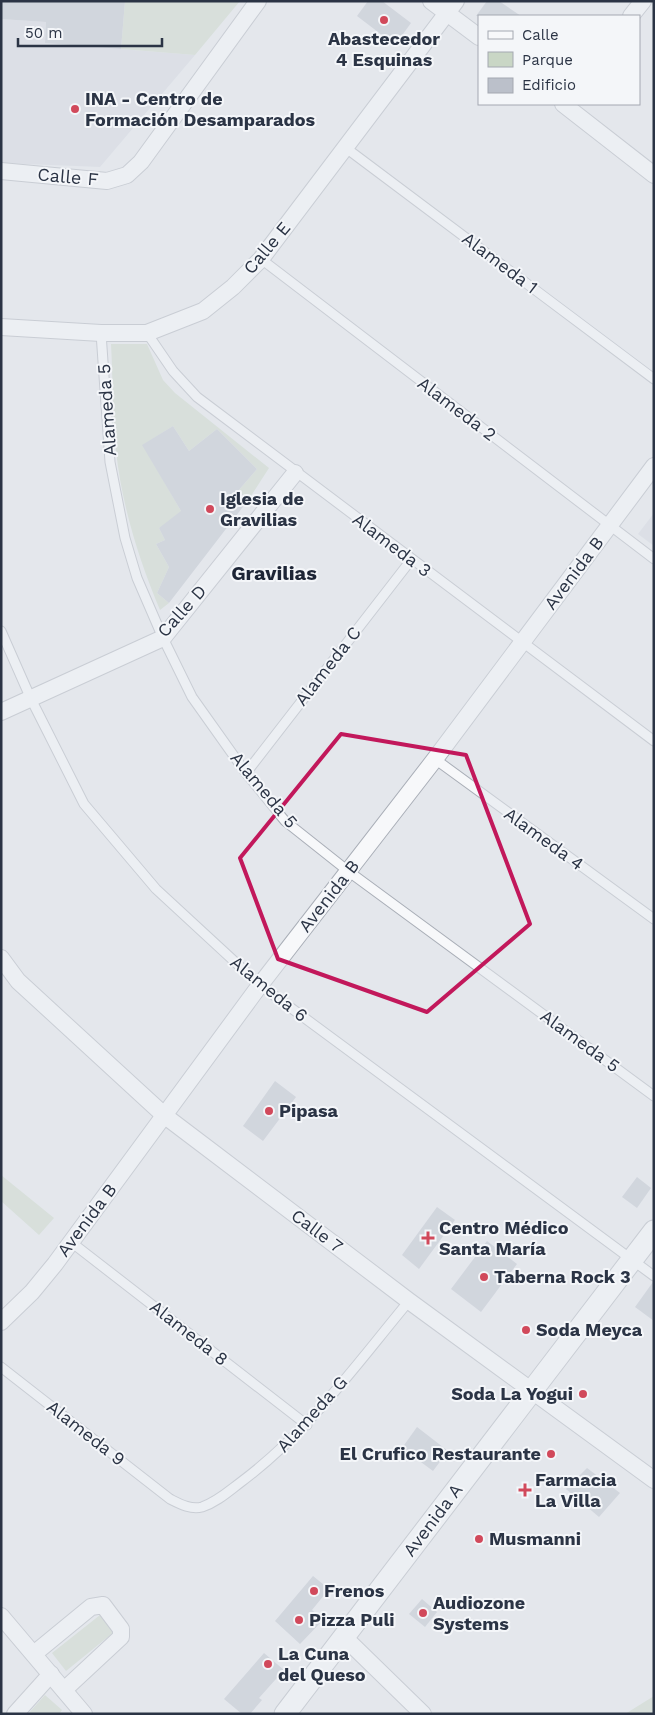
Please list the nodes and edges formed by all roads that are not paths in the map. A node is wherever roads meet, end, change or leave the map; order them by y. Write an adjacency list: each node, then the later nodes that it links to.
1 (258, 1): 9 (street, Calle F)
2 (431, 1): 4 (street)
3 (643, 1): 5 (street)
4 (451, 7): 6 (street); 8 (street, Calle E)
5 (632, 15)
6 (478, 36)
7 (564, 105): 10 (street)
8 (346, 148): 11 (street, Calle E); 15 (lane, Alameda 1)
9 (1, 171)
10 (654, 175)
11 (261, 259): 14 (street, Calle E); 18 (lane, Alameda 2)
12 (1, 327): 13 (street, Calle E)
13 (101, 333): 14 (street, Calle E); 22 (lane, Alameda 5)
14 (147, 333): 17 (lane, Alameda 3)
15 (654, 379)
16 (654, 466): 18 (street, Avenida B)
17 (295, 473): 20 (lane, Alameda 3); 22 (street, Calle D)
18 (609, 526): 19 (lane, Alameda 2); 23 (street, Avenida B)
19 (654, 559)
20 (411, 560): 23 (lane, Alameda 3); 28 (lane, Alameda C)
21 (1, 631): 24 (lane, Alameda 6)
22 (163, 638): 24 (street, Calle D); 28 (lane, Alameda 5)
23 (522, 643): 26 (lane, Alameda 3); 27 (street, Avenida B)
24 (31, 699): 25 (street, Calle D); 32 (lane, Alameda 6)
25 (1, 712)
26 (654, 741)
27 (435, 759): 29 (street, Avenida B); 30 (lane, Alameda 4)
28 (246, 773): 29 (lane, Alameda 5)
29 (348, 871): 32 (street, Avenida B); 33 (lane, Alameda 5)
30 (654, 919)
31 (1, 958): 34 (street, Calle 7)
32 (260, 985): 34 (street, Avenida B); 37 (lane, Alameda 6)
33 (654, 1096)
34 (165, 1116): 36 (street, Avenida B); 39 (street, Calle 7)
35 (654, 1231): 37 (street, Avenida A)
36 (71, 1242): 40 (street, Avenida B); 43 (lane, Alameda 8)
37 (634, 1259): 38 (lane); 42 (street, Avenida A)
38 (654, 1276)
39 (408, 1301): 42 (street, Calle 7); 43 (lane, Alameda G)
40 (1, 1322)
41 (1, 1368): 45 (lane, Alameda 9)
42 (531, 1391): 44 (street, Calle 7); 47 (street, Avenida A)
43 (307, 1425): 45 (lane, Alameda G)
44 (654, 1480)
45 (170, 1499)
46 (1, 1616): 48 (street)
47 (344, 1637): 53 (street, Avenida A); 54 (street)
48 (34, 1654): 49 (street); 50 (street)
49 (51, 1674): 50 (street); 52 (street)
50 (64, 1690): 51 (street)
51 (78, 1712)
52 (15, 1714)
53 (285, 1714)
54 (423, 1714)

